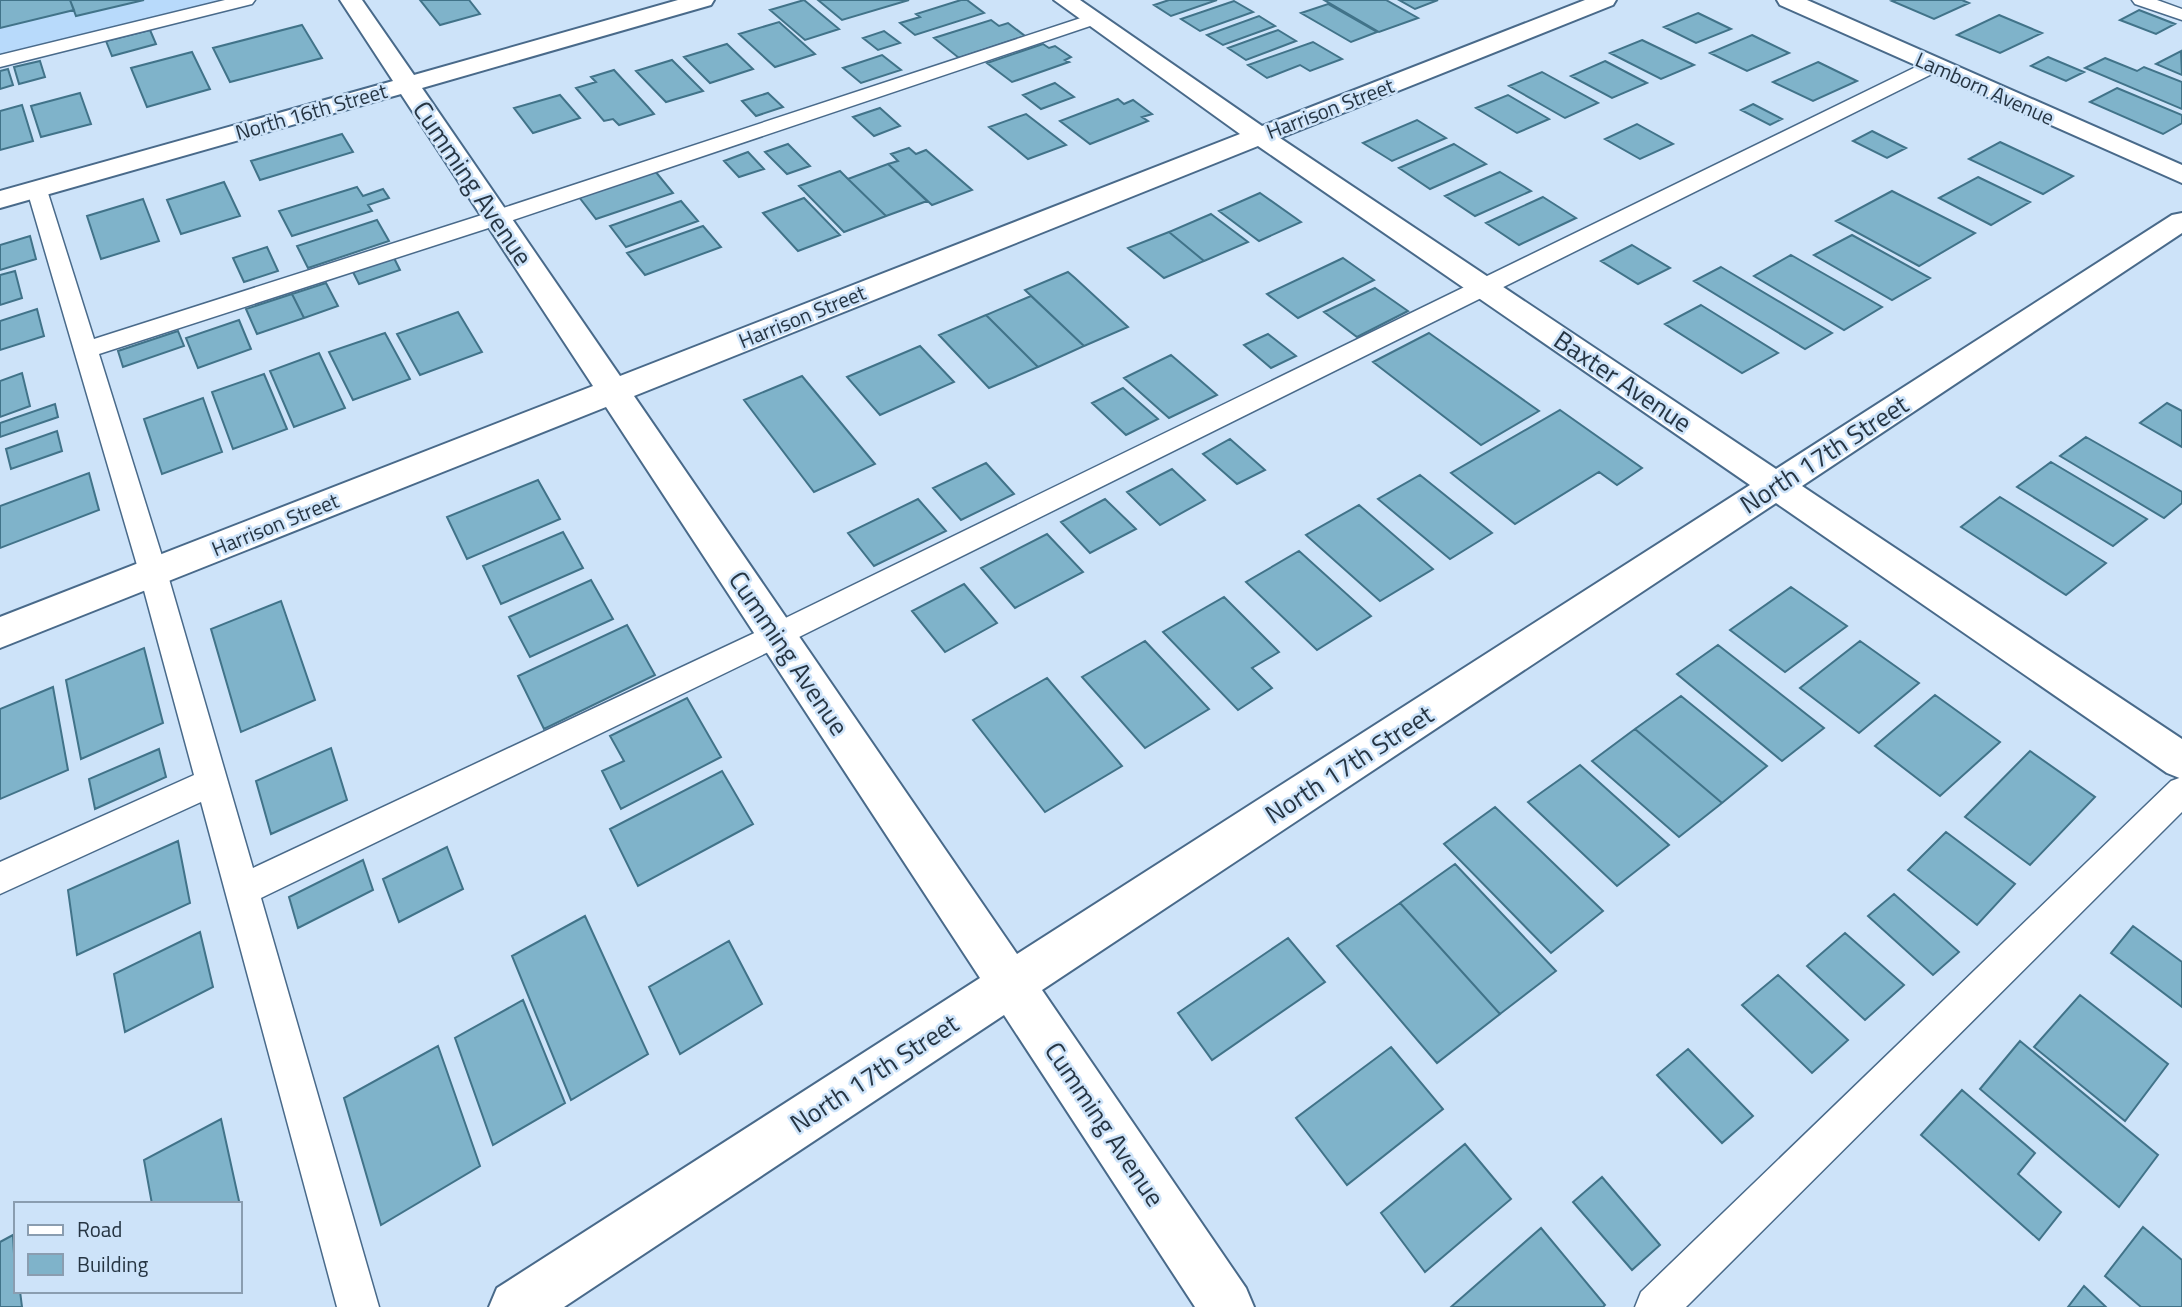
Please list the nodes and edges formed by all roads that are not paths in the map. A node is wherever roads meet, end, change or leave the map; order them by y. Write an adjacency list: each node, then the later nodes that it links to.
1 (246, 0): 10 (lane)
2 (351, 0): 12 (street, Cumming Avenue)
3 (703, 0): 12 (street, North 16th Street)
4 (1065, 0): 9 (street, Baxter Avenue)
5 (1605, 0): 13 (street, Harrison Street)
6 (1788, 0): 11 (street, Lamborn Avenue)
7 (2141, 0): 8 (lane)
8 (2182, 16)
9 (1093, 19): 13 (street, Baxter Avenue); 17 (lane)
10 (0, 61)
11 (1935, 65): 14 (street, Lamborn Avenue); 19 (lane)
12 (407, 84): 15 (street, North 16th Street); 17 (street, Cumming Avenue)
13 (1260, 136): 19 (street, Baxter Avenue); 21 (street, Harrison Street)
14 (2182, 175)
15 (37, 190): 16 (street, North 16th Street); 20 (lane)
16 (0, 200)
17 (496, 218): 20 (lane); 21 (street, Cumming Avenue)
18 (2182, 221): 22 (street, North 17th Street)
19 (1482, 286): 22 (street, Baxter Avenue); 25 (lane)
20 (85, 350): 23 (lane)
21 (613, 391): 23 (street, Harrison Street); 25 (street, Cumming Avenue)
22 (1776, 485): 26 (street, Baxter Avenue); 31 (street, North 17th Street)
23 (153, 572): 24 (street, Harrison Street); 27 (lane)
24 (0, 633)
25 (777, 635): 30 (lane); 31 (street, Cumming Avenue)
26 (2182, 761)
27 (212, 782): 29 (lane); 30 (lane)
28 (2182, 791): 35 (lane)
29 (0, 878)
30 (242, 890): 32 (lane)
31 (1011, 984): 33 (street, North 17th Street); 34 (street, Cumming Avenue)
32 (358, 1307)
33 (516, 1307)
34 (1227, 1307)
35 (1656, 1307)

